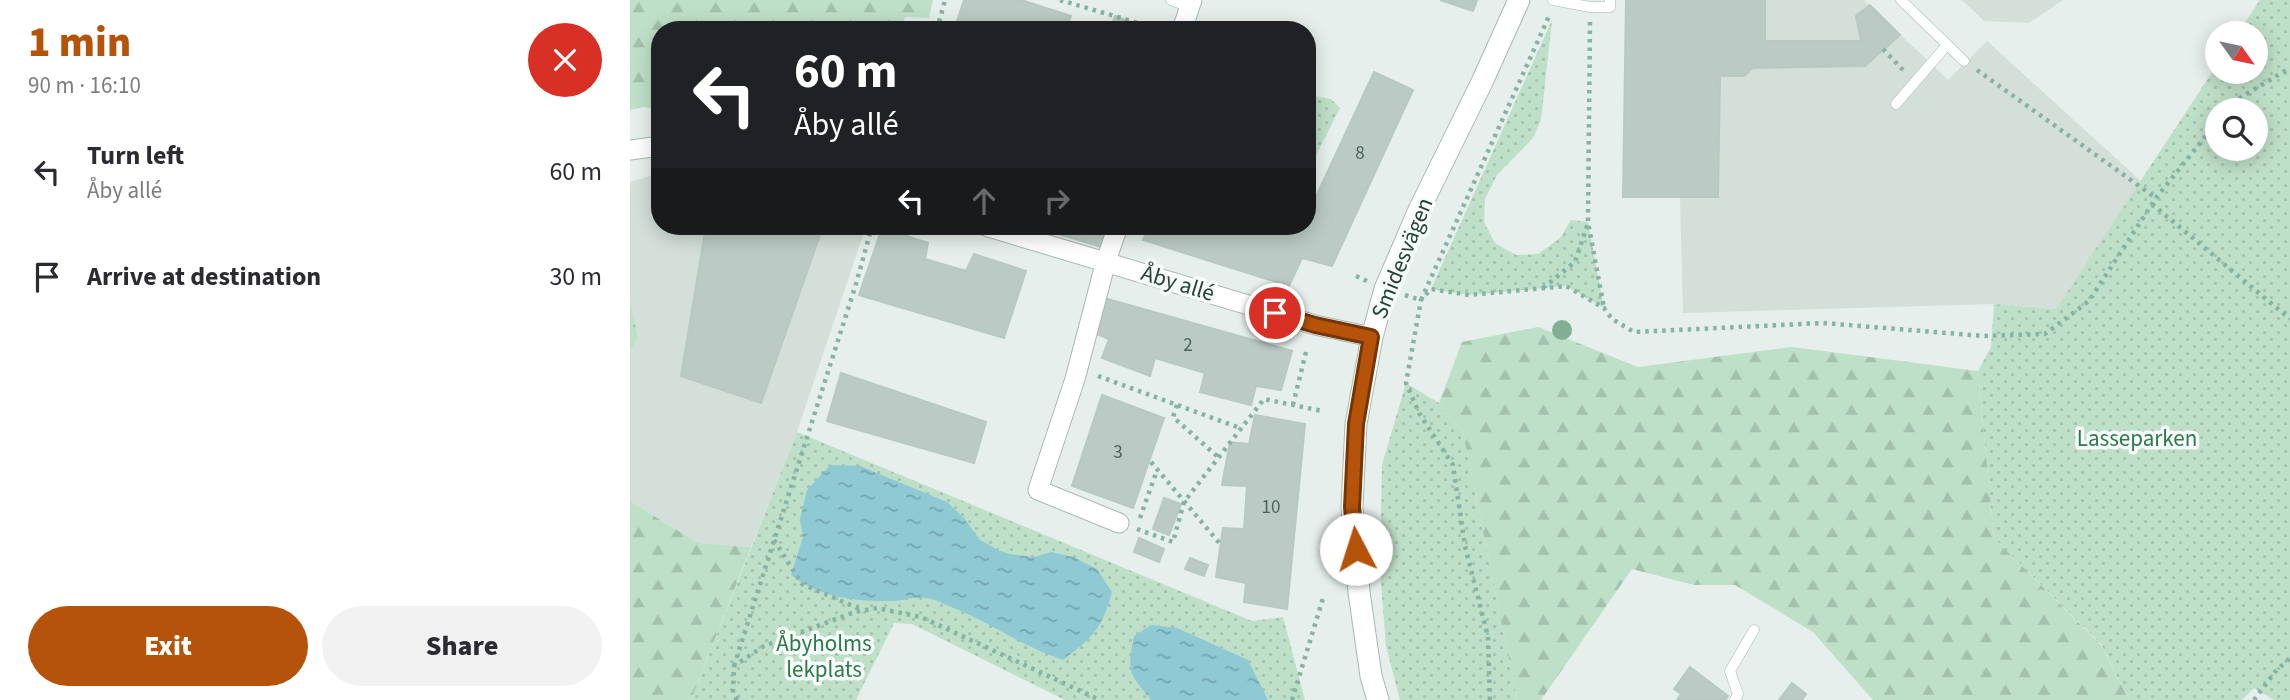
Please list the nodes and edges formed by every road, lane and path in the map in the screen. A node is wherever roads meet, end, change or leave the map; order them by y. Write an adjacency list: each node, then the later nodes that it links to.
1 (945, 0): 10 (path)
2 (1060, 0): 11 (path)
3 (1171, 0): 8 (lane)
4 (1519, 0): 33 (street, Smidesvägen)
5 (1609, 0): 9 (lane)
6 (1901, 0): 13 (lane)
7 (1555, 1): 9 (lane); 30 (path)
8 (1191, 3): 12 (street)
9 (1590, 7): 24 (path)
10 (939, 21)
11 (1132, 21)
12 (1185, 21)
13 (1947, 46): 16 (lane); 19 (lane)
14 (1883, 49): 15 (path)
15 (1890, 56)
16 (1964, 61): 23 (path)
17 (2290, 68): 18 (path)
18 (2241, 98)
19 (1896, 104)
20 (2205, 137): 23 (path)
21 (651, 147): 22 (street)
22 (630, 150)
23 (2154, 201): 31 (path); 32 (path)
24 (1588, 222): 29 (path); 31 (path)
25 (870, 235): 45 (path)
26 (1016, 235): 28 (street, Åby allé)
27 (1115, 235): 28 (street)
28 (1106, 261): 33 (street, Åby allé); 35 (street)
29 (1541, 290): 30 (path); 31 (path)
30 (1422, 300): 56 (path)
31 (1604, 308)
32 (2290, 319)
33 (1371, 337): 55 (street, Smidesvägen)
34 (1306, 352): 37 (path)
35 (1078, 369): 36 (path); 44 (street)
36 (1177, 405): 39 (path); 40 (path)
37 (1293, 405): 38 (path); 39 (path)
38 (1322, 411)
39 (1240, 428): 40 (path)
40 (1218, 457): 43 (path)
41 (1151, 462): 42 (path)
42 (1157, 469): 43 (path); 44 (path)
43 (1184, 502): 44 (path); 46 (path)
44 (1128, 526)
45 (774, 540): 48 (path); 51 (path)
46 (1221, 545)
47 (1324, 596): 54 (path)
48 (863, 610): 51 (path); 53 (path)
49 (1754, 631): 57 (lane)
50 (2290, 658): 58 (path)
51 (734, 666): 52 (path)
52 (737, 700)
53 (1100, 700)
54 (1292, 700)
55 (1378, 700)
56 (1490, 700)
57 (1735, 700)
58 (2254, 700)

